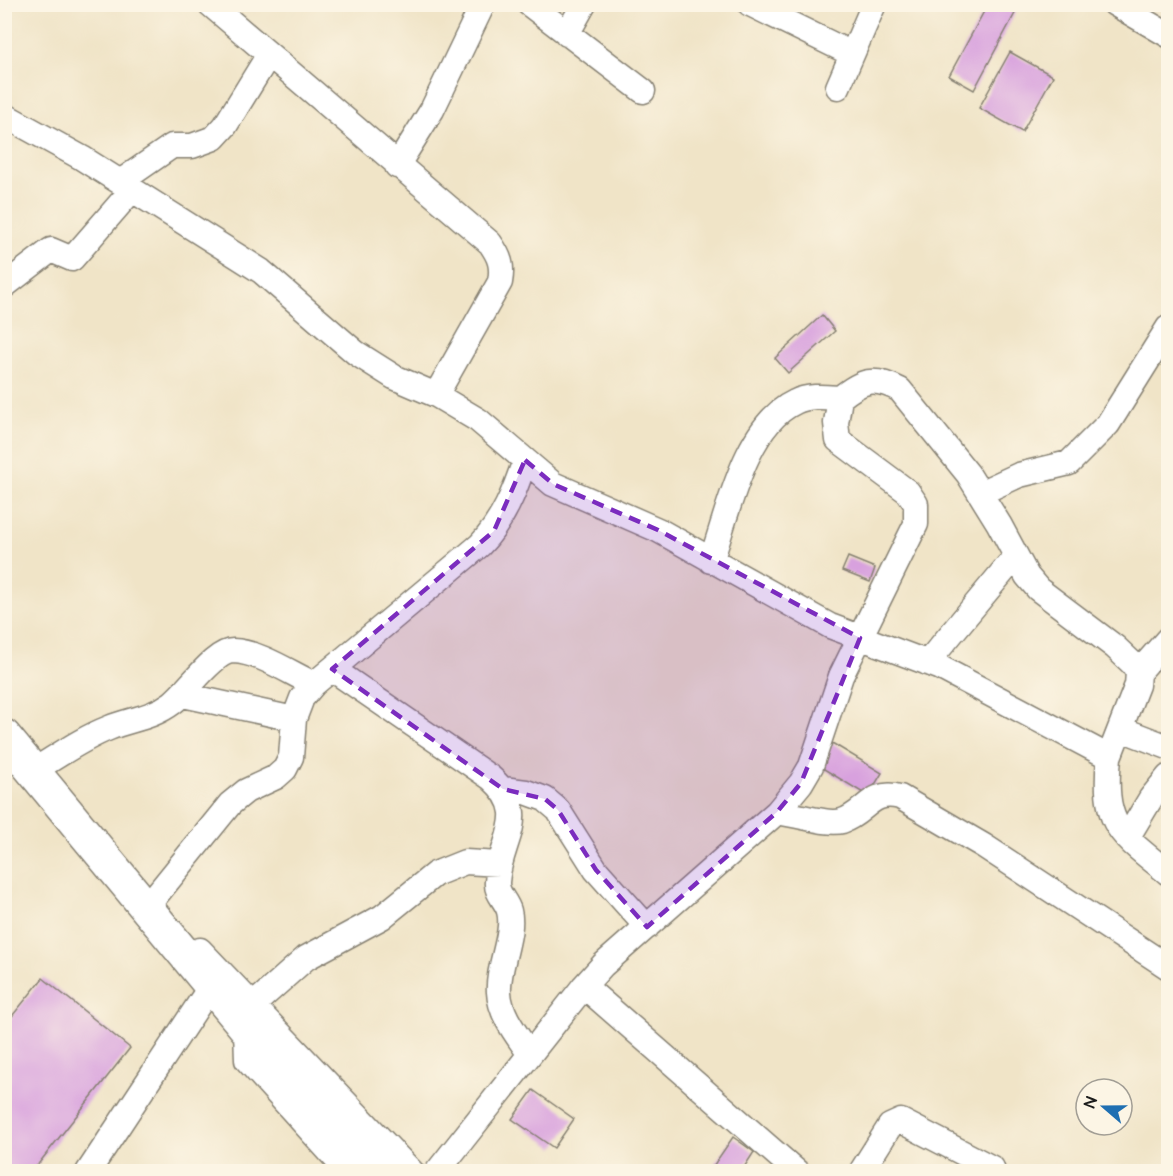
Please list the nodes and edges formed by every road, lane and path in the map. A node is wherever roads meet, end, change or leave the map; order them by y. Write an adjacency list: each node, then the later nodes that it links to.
1 (210, 4): 11 (street)
2 (483, 4): 15 (street)
3 (529, 4): 8 (street)
4 (584, 4): 8 (street)
5 (750, 4): 10 (street)
6 (874, 4): 10 (street)
7 (1115, 4): 9 (street)
8 (567, 34): 13 (street)
9 (1168, 35)
10 (852, 54): 12 (street)
11 (268, 56): 15 (street); 16 (street)
12 (838, 87)
13 (643, 91)
14 (4, 115): 16 (street)
15 (397, 166): 19 (street)
16 (126, 186): 17 (street); 19 (street)
17 (4, 286)
18 (1168, 328): 22 (street)
19 (436, 395): 21 (street)
20 (840, 398): 22 (street); 24 (street); 25 (street)
21 (525, 460): 24 (street); 29 (street)
22 (980, 493): 23 (street)
23 (1014, 557): 27 (street); 28 (street)
24 (711, 561): 25 (street)
25 (860, 638): 27 (street); 39 (street)
26 (1168, 639): 28 (street)
27 (927, 663): 35 (street)
28 (1138, 674): 32 (street)
29 (323, 676): 30 (street); 31 (street); 38 (street)
30 (183, 695): 31 (street); 36 (street)
31 (294, 719): 43 (street)
32 (1121, 729): 34 (street); 35 (street)
33 (4, 736): 36 (main road)
34 (1168, 747)
35 (1109, 757): 40 (street)
36 (33, 771): 43 (main road)
37 (1168, 777): 40 (street)
38 (503, 789): 41 (street); 44 (street)
39 (777, 812): 44 (street); 45 (street)
40 (1127, 838): 42 (street)
41 (500, 864): 48 (street); 49 (street)
42 (1168, 873)
43 (145, 909): 46 (main road); 48 (street)
44 (647, 927): 47 (street)
45 (1168, 967)
46 (211, 986): 48 (main road); 51 (street)
47 (584, 986): 49 (street); 56 (street)
48 (246, 1018): 52 (street); 53 (main road); 54 (street)
49 (529, 1053): 55 (street)
50 (992, 1168): 57 (street)
51 (88, 1172)
52 (348, 1172)
53 (379, 1172)
54 (412, 1172)
55 (437, 1172)
56 (797, 1172)
57 (861, 1172)

